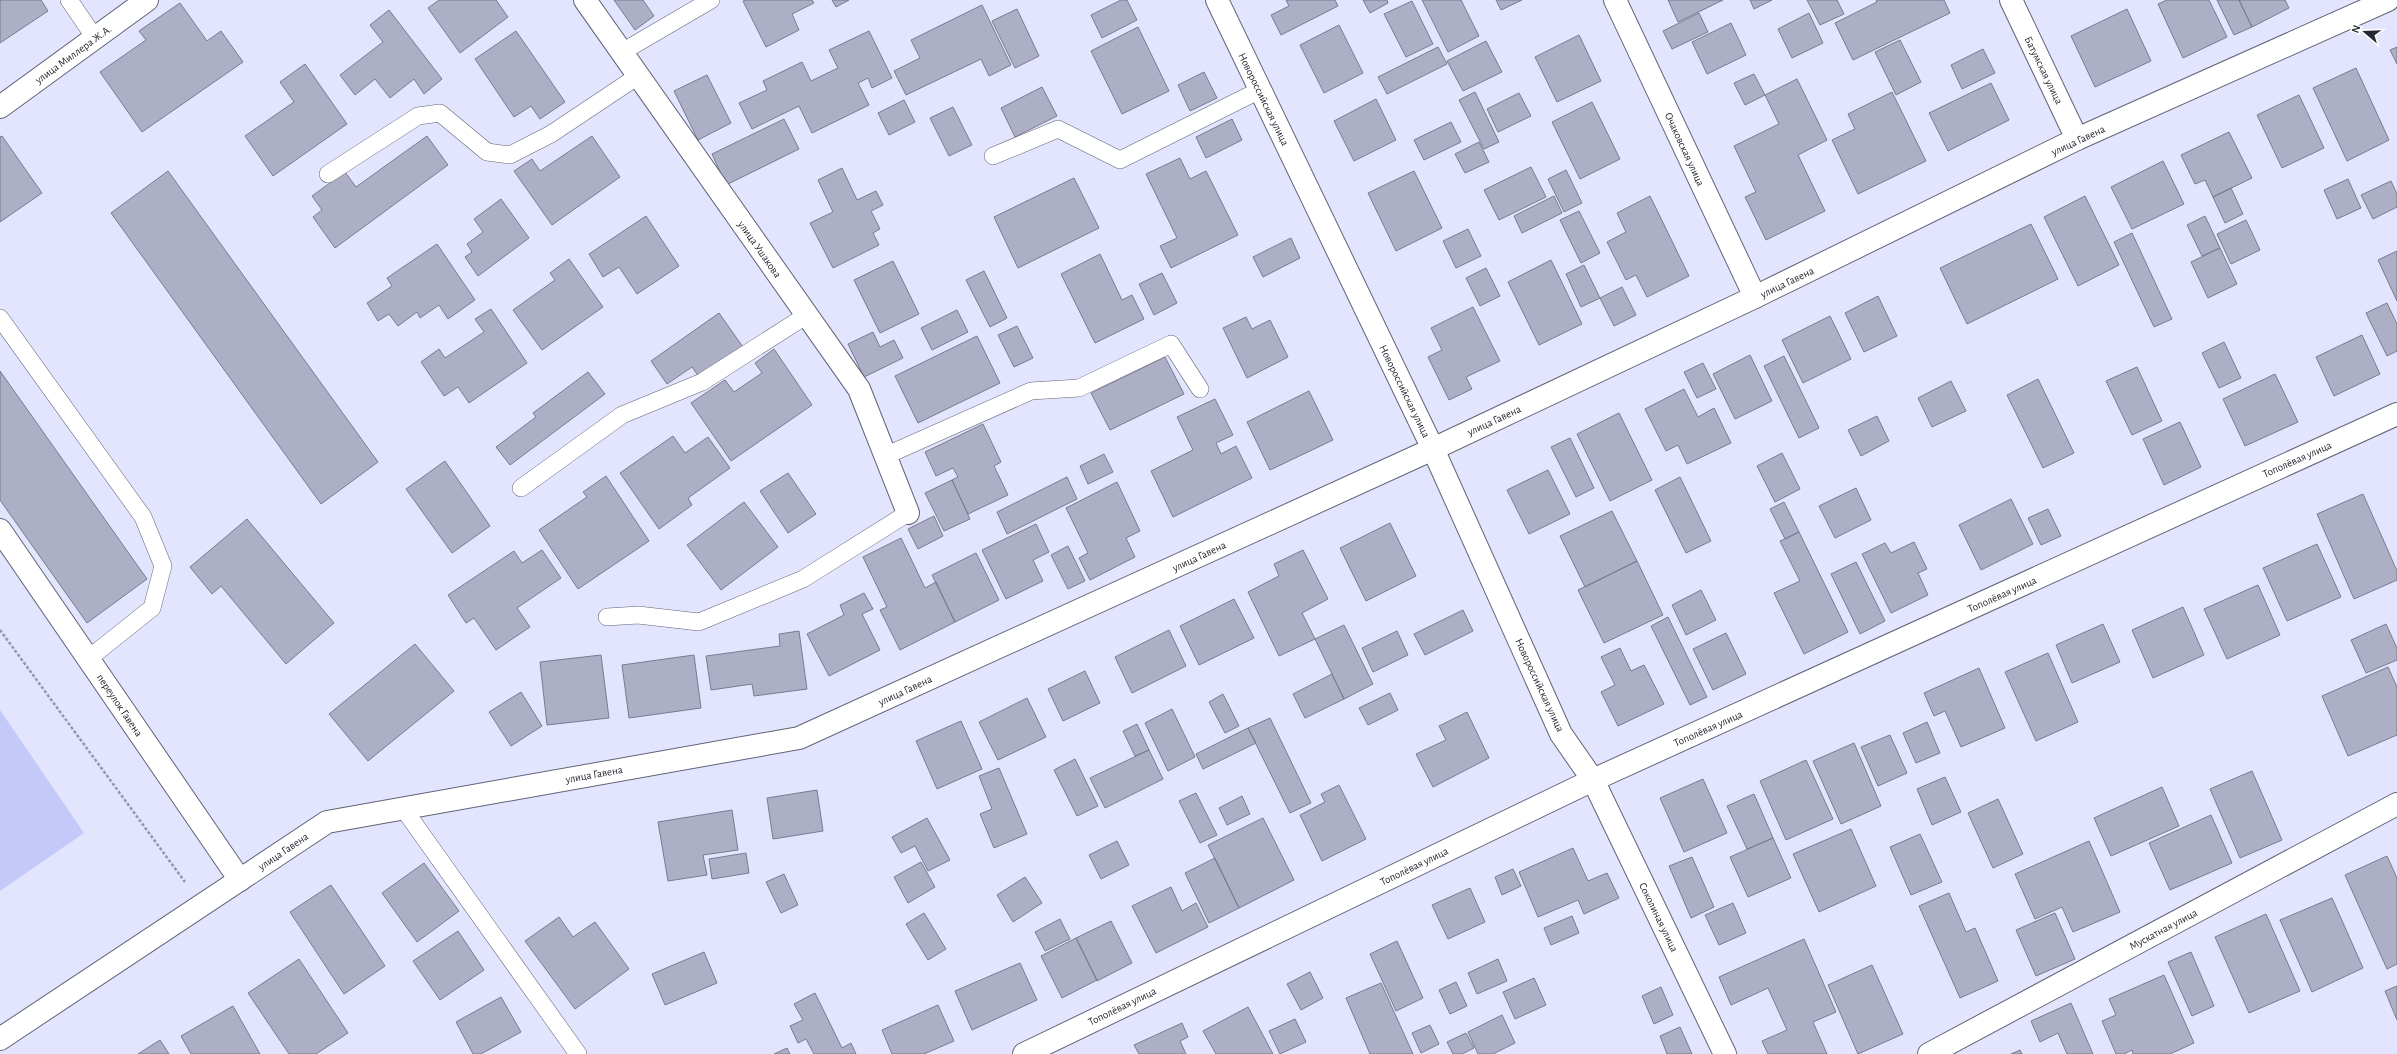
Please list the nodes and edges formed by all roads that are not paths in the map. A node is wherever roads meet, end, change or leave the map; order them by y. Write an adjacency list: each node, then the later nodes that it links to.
1 (69, 0): 9 (lane)
2 (147, 0): 9 (street, улица Миллера Ж.А.)
3 (585, 0): 10 (street, улица Ушакова)
4 (711, 0): 10 (lane)
5 (1217, 0): 12 (street, Новороссийская улица)
6 (1614, 0): 17 (street, Очаковская улица)
7 (2010, 0): 14 (street, Батумская улица)
8 (2388, 0): 14 (street, улица Гавена)
9 (95, 38): 13 (street, улица Миллера Ж.А.)
10 (622, 52): 11 (street, улица Ушакова)
11 (638, 76): 16 (lane); 18 (street, улица Ушакова)
12 (1260, 90): 15 (lane); 22 (street, Новороссийская улица)
13 (0, 107)
14 (2077, 140): 17 (street, улица Гавена)
15 (994, 156)
16 (328, 174)
17 (1755, 297): 22 (street, улица Гавена)
18 (807, 315): 23 (street, улица Ушакова); 24 (lane)
19 (0, 318): 28 (lane)
20 (1200, 389): 23 (lane)
21 (2397, 414): 29 (street, Тополёвая улица)
22 (1433, 449): 29 (street, Новороссийская улица); 31 (street, улица Гавена)
23 (885, 456): 25 (street, улица Ушакова)
24 (521, 488)
25 (908, 513): 27 (lane)
26 (0, 530): 28 (street, переулок Гавена)
27 (607, 617)
28 (88, 659): 32 (street, переулок Гавена)
29 (1593, 780): 35 (street, Тополёвая улица); 36 (street, Соколиная улица)
30 (2397, 804): 37 (street, Мускатная улица)
31 (403, 808): 32 (street, улица Гавена); 34 (lane)
32 (240, 880): 33 (street, улица Гавена)
33 (0, 1039)
34 (578, 1054)
35 (1024, 1054)
36 (1725, 1054)
37 (1929, 1054)

